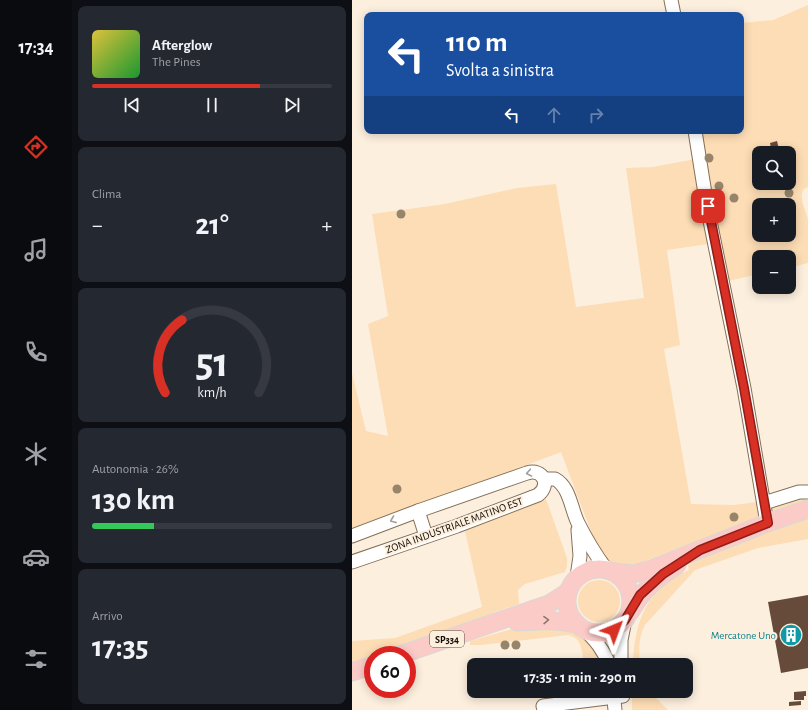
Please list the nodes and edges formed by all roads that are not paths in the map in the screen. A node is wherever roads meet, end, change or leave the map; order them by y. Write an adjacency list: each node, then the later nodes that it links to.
1 (671, 0): 2 (street)
2 (673, 12)
3 (696, 134): 6 (street)
4 (544, 479): 8 (street, one-way to 8); 9 (street); 12 (street, ZONA INDUSTRIALE MATINO EST)
5 (808, 492): 6 (street)
6 (764, 503): 10 (street)
7 (808, 509): 10 (main road, SP334)
8 (418, 511): 11 (street, one-way to 11); 12 (street)
9 (577, 522): 15 (street); 16 (street)
10 (768, 523): 13 (main road, SP334)
11 (352, 536)
12 (426, 536): 14 (street, ZONA INDUSTRIALE MATINO EST)
13 (700, 550): 15 (main road, SP334); 18 (main road, SP334)
14 (352, 562)
15 (610, 570): 16 (main road, SP334); 18 (main road)
16 (577, 578): 17 (main road, SP334)
17 (568, 592): 19 (main road, SP334); 20 (main road)
18 (627, 617): 20 (main road, SP334); 23 (street)
19 (493, 623): 20 (main road, SP334, one-way to 20); 21 (main road, SP334)
20 (580, 627): 22 (street)
21 (416, 649)
22 (606, 658)
23 (621, 658)
24 (364, 668): 25 (main road)
25 (352, 672)
26 (598, 698): 29 (street)
27 (617, 698): 30 (street)
28 (619, 698): 31 (street)
29 (549, 708)
30 (615, 710)
31 (622, 710)

